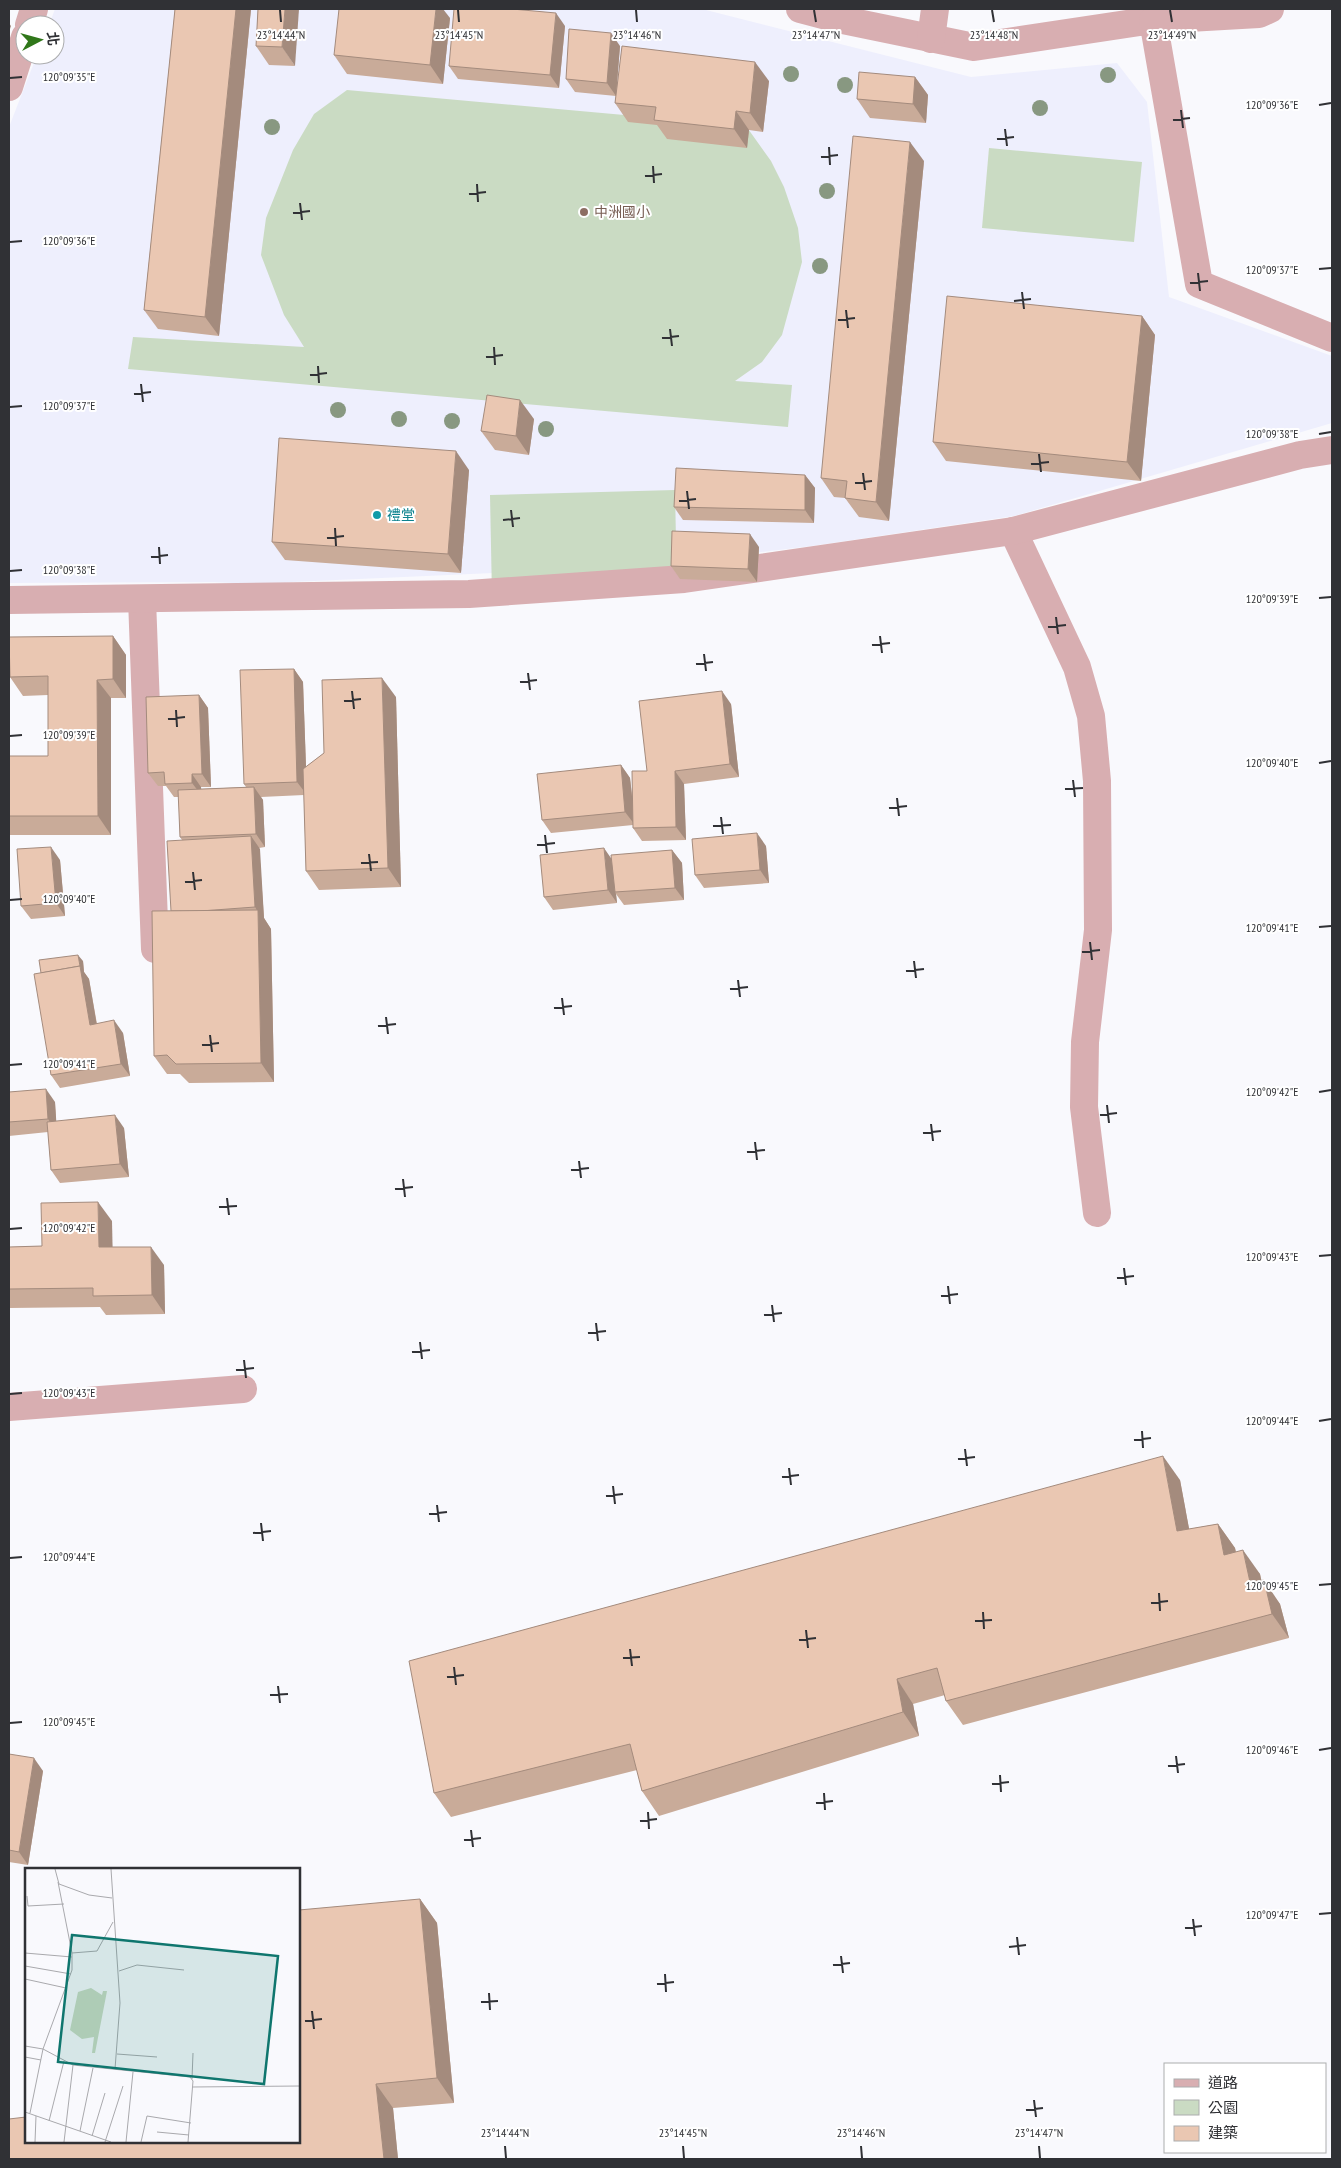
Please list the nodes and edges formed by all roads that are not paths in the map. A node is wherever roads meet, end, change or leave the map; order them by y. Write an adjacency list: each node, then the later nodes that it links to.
1 (800, 9): 6 (street)
2 (936, 9): 6 (street)
3 (1270, 9): 5 (street)
4 (1106, 18): 5 (street); 6 (street)
5 (1153, 20): 9 (street)
6 (931, 39)
7 (15, 62): 8 (street)
8 (9, 87)
9 (1332, 338)
10 (1332, 450): 11 (street)
11 (1013, 531): 12 (street); 15 (street)
12 (142, 599): 13 (street); 14 (street)
13 (9, 600)
14 (156, 972)
15 (1097, 1213)
16 (243, 1389): 17 (street)
17 (9, 1407)

